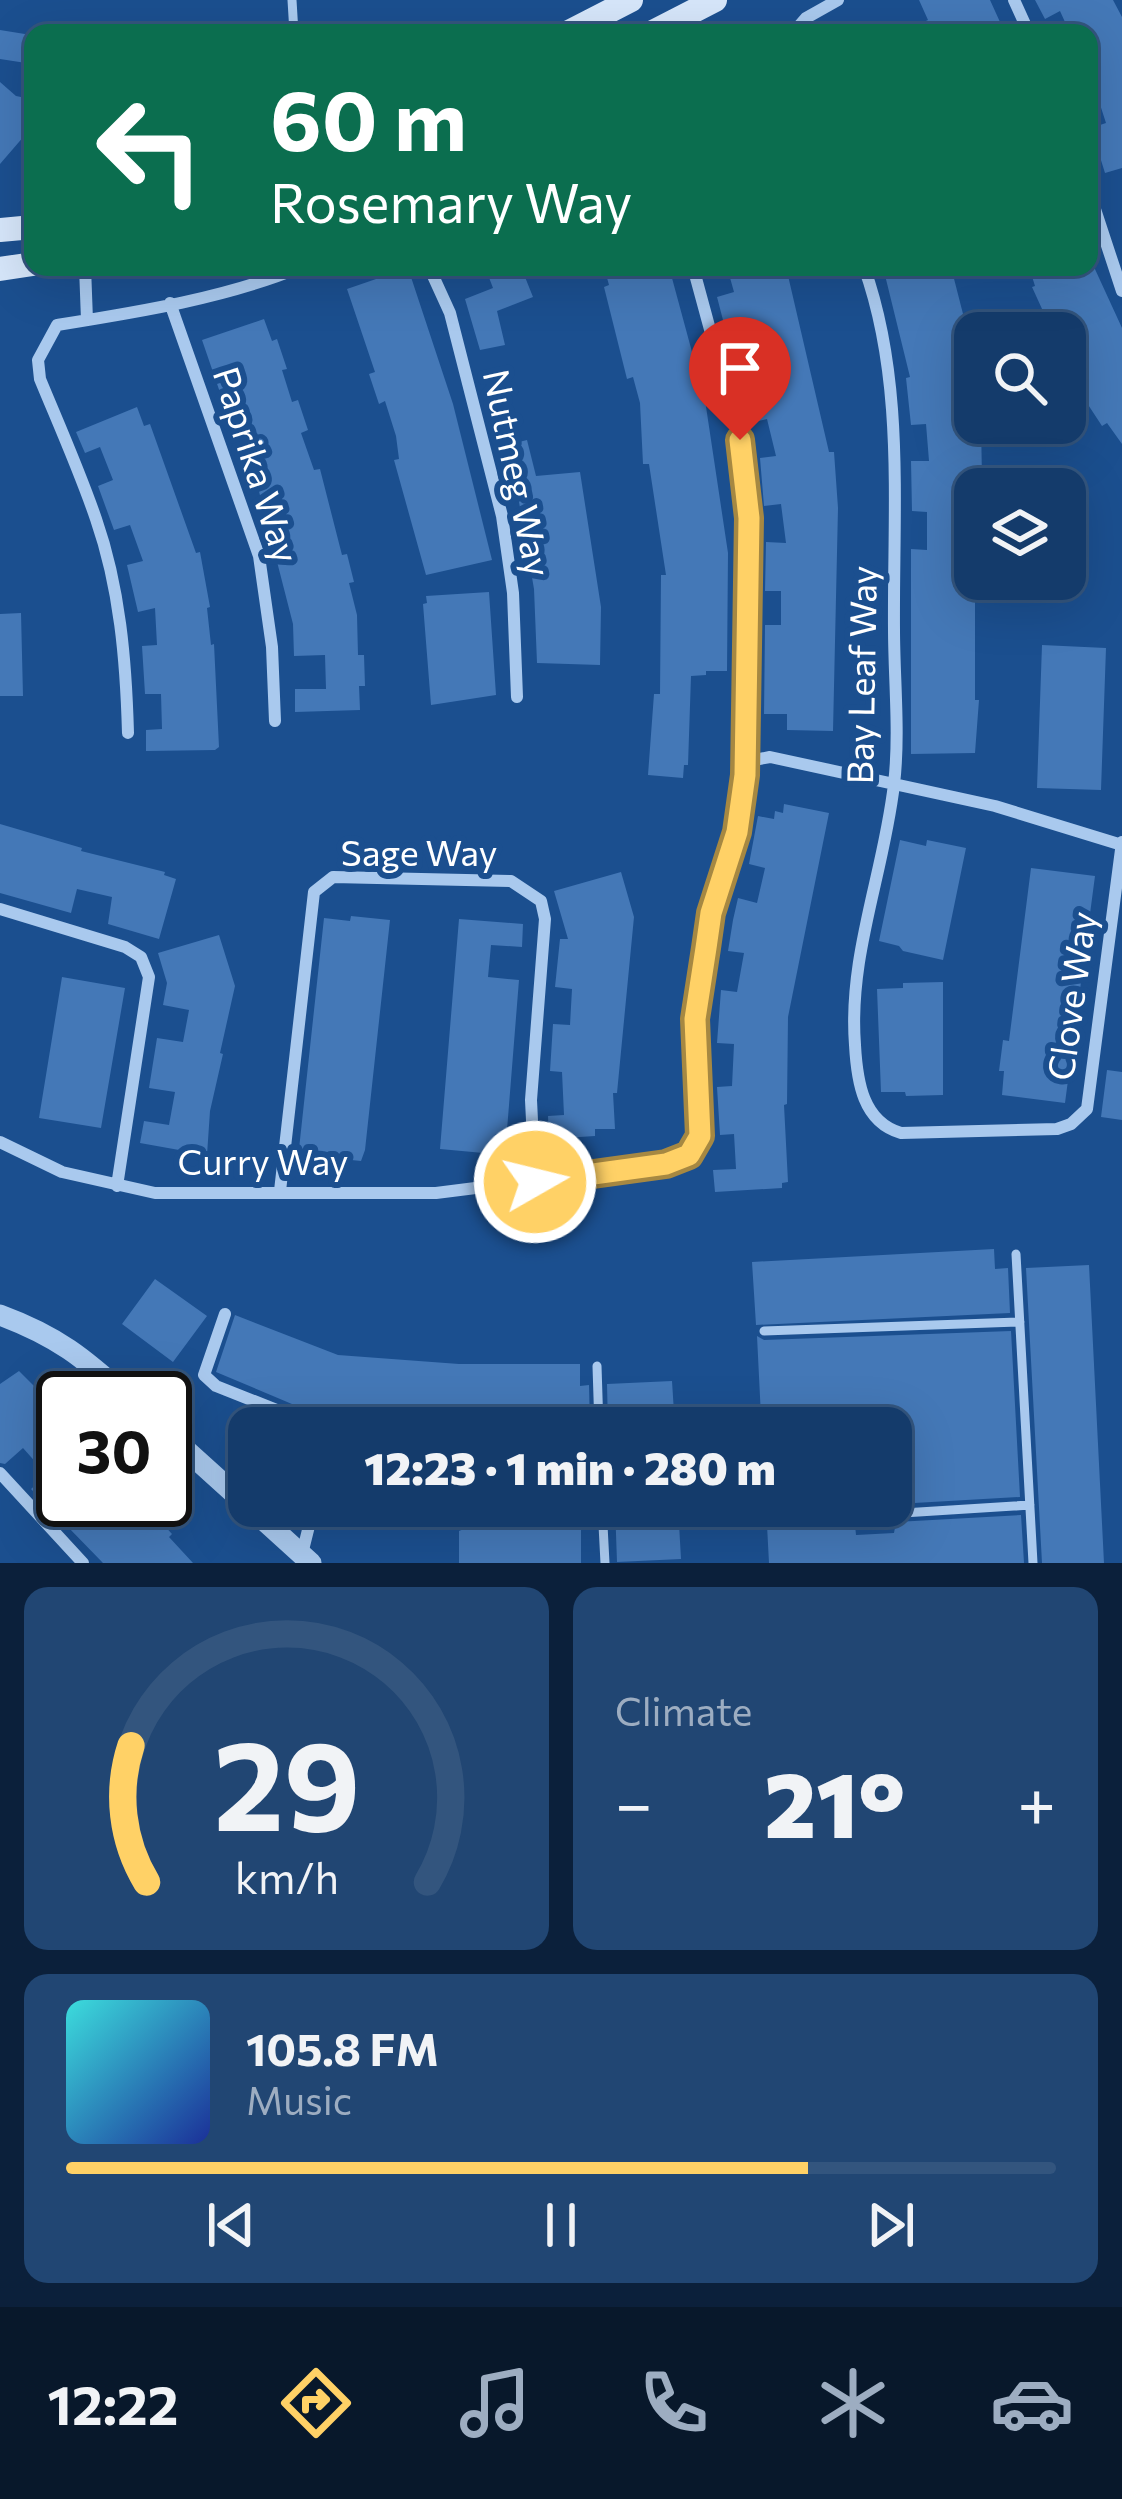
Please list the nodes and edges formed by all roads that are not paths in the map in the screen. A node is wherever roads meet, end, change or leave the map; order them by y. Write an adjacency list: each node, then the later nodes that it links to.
1 (631, 0): 4 (main road)
2 (715, 0): 5 (main road)
3 (838, 0): 6 (street)
4 (585, 24)
5 (669, 24)
6 (801, 24)
7 (1098, 218): 13 (street)
8 (85, 276): 15 (street)
9 (278, 276): 14 (street)
10 (433, 276): 16 (street, Nutmeg Way)
11 (695, 276): 19 (street)
12 (867, 276): 20 (street, Bay Leaf Way)
13 (1122, 291)
14 (170, 303): 15 (street); 17 (street, Paprika Way)
15 (87, 320): 18 (street)
16 (517, 697)
17 (275, 721)
18 (128, 733)
19 (745, 775): 20 (street); 25 (street, Curry Way)
20 (895, 783): 21 (street); 23 (street, Bay Leaf Way)
21 (1122, 844): 23 (street, Clove Way)
22 (0, 909): 26 (street)
23 (902, 1133)
24 (0, 1142): 26 (street, Curry Way)
25 (535, 1182): 27 (street, Curry Way); 27 (street, Sage Way)
26 (117, 1186): 27 (street, Curry Way)
27 (280, 1191)
28 (1016, 1254): 31 (lane)
29 (225, 1314): 35 (street)
30 (0, 1315): 34 (street)
31 (1020, 1322): 32 (lane); 39 (lane)
32 (764, 1331)
33 (597, 1366): 36 (lane)
34 (98, 1371)
35 (271, 1407)
36 (598, 1407)
37 (192, 1455): 43 (street)
38 (0, 1473): 44 (street)
39 (1030, 1505): 40 (lane); 46 (lane)
40 (912, 1512)
41 (311, 1527): 43 (street)
42 (603, 1527): 45 (lane)
43 (306, 1558)
44 (83, 1563)
45 (605, 1563)
46 (1034, 1563)

